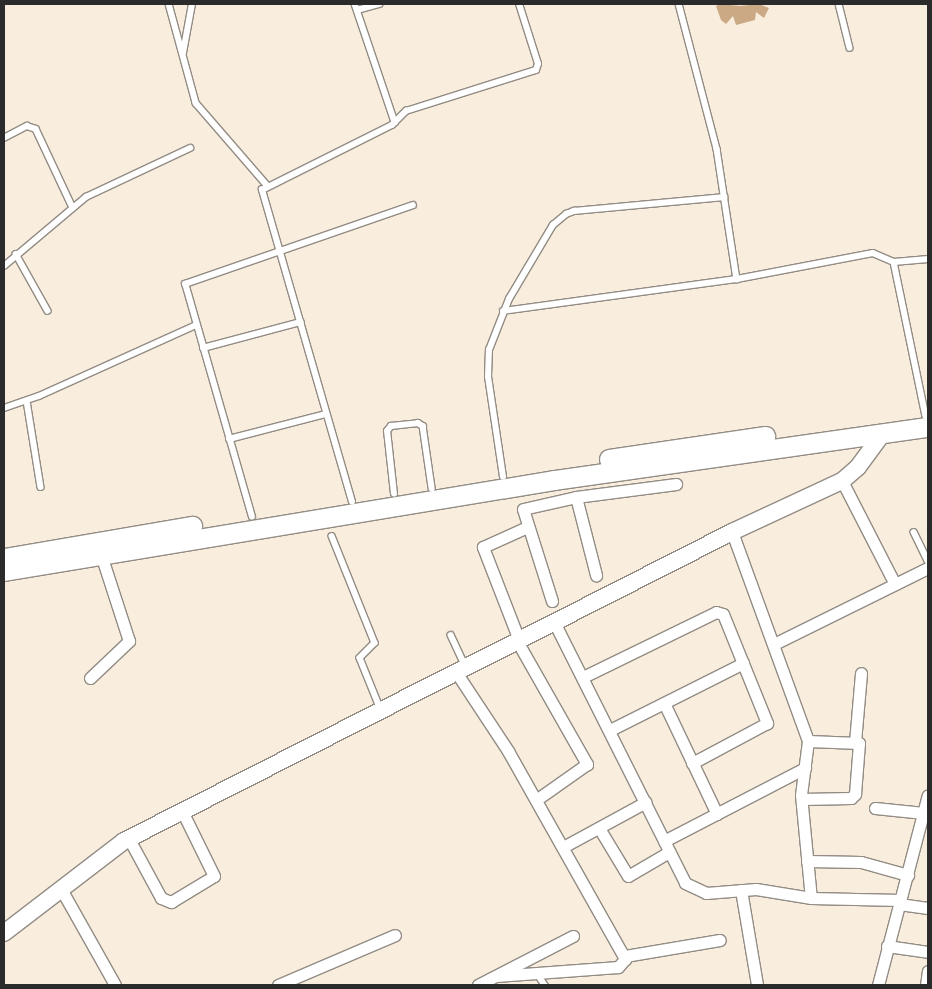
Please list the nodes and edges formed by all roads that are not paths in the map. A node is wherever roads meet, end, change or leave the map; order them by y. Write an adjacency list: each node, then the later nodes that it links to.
1 (169, 4): 9 (lane)
2 (192, 4): 9 (lane)
3 (379, 4): 7 (lane)
4 (519, 4): 10 (lane)
5 (679, 4): 14 (lane)
6 (839, 4): 8 (lane)
7 (356, 7): 10 (lane)
8 (850, 48)
9 (182, 55): 13 (lane)
10 (395, 122): 13 (lane)
11 (4, 138): 16 (lane)
12 (190, 148): 16 (lane)
13 (268, 185): 17 (lane)
14 (724, 197): 22 (lane); 24 (lane)
15 (413, 206): 17 (lane)
16 (73, 208): 18 (lane)
17 (281, 249): 25 (lane); 26 (lane)
18 (16, 254): 21 (lane); 23 (lane)
19 (928, 259): 20 (lane)
20 (894, 262): 22 (lane); 31 (lane)
21 (4, 266)
22 (737, 280): 24 (lane)
23 (48, 311)
24 (504, 311): 35 (lane)
25 (301, 322): 27 (lane); 30 (lane)
26 (196, 324): 27 (lane); 28 (lane)
27 (203, 348): 33 (lane)
28 (27, 401): 29 (lane); 38 (lane)
29 (4, 408)
30 (326, 414): 33 (lane); 43 (lane)
31 (928, 419): 32 (main road); 35 (main road)
32 (883, 432): 34 (main road); 36 (street)
33 (229, 439): 44 (lane)
34 (622, 470): 40 (street); 49 (main road)
35 (503, 477): 39 (main road)
36 (842, 481): 46 (street); 55 (street)
37 (676, 484): 40 (street)
38 (41, 487)
39 (432, 488): 41 (main road); 41 (lane)
40 (628, 490): 42 (street)
41 (394, 494): 43 (main road)
42 (576, 497): 45 (street); 54 (street)
43 (352, 502): 44 (main road)
44 (252, 517): 50 (main road)
45 (527, 527): 56 (street); 59 (street)
46 (732, 532): 57 (street); 60 (street)
47 (914, 532): 51 (lane)
48 (332, 536): 67 (lane)
49 (101, 555): 53 (main road); 65 (street)
50 (4, 558)
51 (928, 561)
52 (928, 568): 55 (street)
53 (4, 571)
54 (596, 575)
55 (895, 584): 60 (street)
56 (552, 601)
57 (554, 622): 59 (street); 64 (street)
58 (451, 635): 62 (lane)
59 (518, 640): 62 (street); 75 (street)
60 (774, 644): 69 (street)
61 (743, 663): 64 (street); 66 (street); 71 (street)
62 (461, 669): 67 (street); 75 (street)
63 (861, 673): 70 (street)
64 (583, 677): 68 (street)
65 (90, 678)
66 (664, 704): 68 (street); 71 (street)
67 (381, 710): 78 (street)
68 (610, 730): 76 (street)
69 (808, 741): 70 (street); 72 (street)
70 (855, 742): 74 (street)
71 (692, 764): 80 (street)
72 (805, 768): 74 (street); 80 (street)
73 (928, 795): 79 (street)
74 (802, 799): 86 (street)
75 (536, 800): 84 (street)
76 (646, 802): 81 (street); 83 (street)
77 (875, 808): 79 (street)
78 (182, 811): 82 (street); 82 (street)
79 (925, 812): 87 (street)
80 (716, 814): 83 (street)
81 (599, 828): 84 (street); 85 (street)
82 (128, 839): 88 (street)
83 (664, 841): 85 (street)
84 (563, 847): 99 (street)
85 (669, 852): 89 (street)
86 (807, 861): 87 (street); 90 (street)
87 (908, 875): 91 (street)
88 (61, 889): 93 (street); 103 (street)
89 (742, 890): 90 (street); 105 (street)
90 (811, 898): 91 (street)
91 (900, 902): 92 (street); 97 (street)
92 (928, 908)
93 (4, 933)
94 (395, 935): 104 (street)
95 (573, 936): 102 (street)
96 (720, 940): 99 (street)
97 (887, 946): 98 (street); 106 (street)
98 (928, 952)
99 (625, 956): 101 (street)
100 (928, 971): 107 (street)
101 (542, 980): 102 (street)
102 (488, 982)
103 (115, 985)
104 (278, 985)
105 (757, 985)
106 (878, 985)
107 (926, 985)

